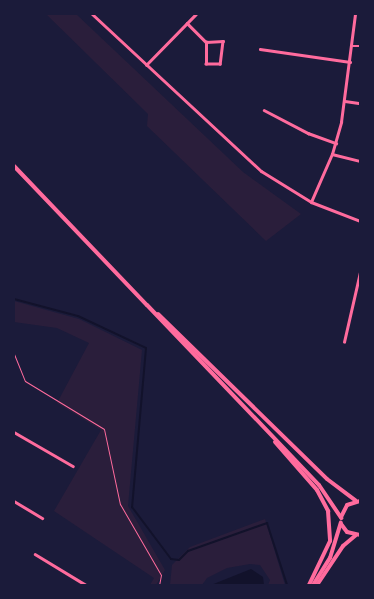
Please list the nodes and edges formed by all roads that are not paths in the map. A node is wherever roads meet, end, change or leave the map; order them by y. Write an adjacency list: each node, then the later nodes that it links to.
1 (92, 14): 12 (street)
2 (189, 14): 5 (street)
3 (196, 14): 5 (street)
4 (355, 14): 8 (street)
5 (193, 18): 6 (street)
6 (187, 23): 7 (street); 12 (street)
7 (206, 42): 7 (street)
8 (352, 46): 9 (street); 11 (street)
9 (360, 46)
10 (260, 49): 11 (street)
11 (350, 62): 13 (street)
12 (146, 65): 20 (street)
13 (345, 101): 14 (street); 16 (street)
14 (360, 104)
15 (264, 110): 16 (street)
16 (336, 143): 17 (street)
17 (332, 154): 18 (street); 20 (street)
18 (360, 161)
19 (14, 166): 23 (main road)
20 (311, 202): 21 (street)
21 (360, 221)
22 (360, 272): 24 (street)
23 (147, 305): 26 (main road); 29 (main road)
24 (344, 342)
25 (14, 432): 27 (street)
26 (270, 435): 31 (main road); 36 (main road)
27 (72, 466)
28 (14, 501): 30 (street)
29 (358, 501): 31 (main road)
30 (42, 518)
31 (340, 518): 32 (main road)
32 (341, 523): 33 (main road); 37 (main road)
33 (358, 535): 38 (main road)
34 (35, 554): 35 (street)
35 (86, 585)
36 (309, 585)
37 (313, 585)
38 (316, 585)

